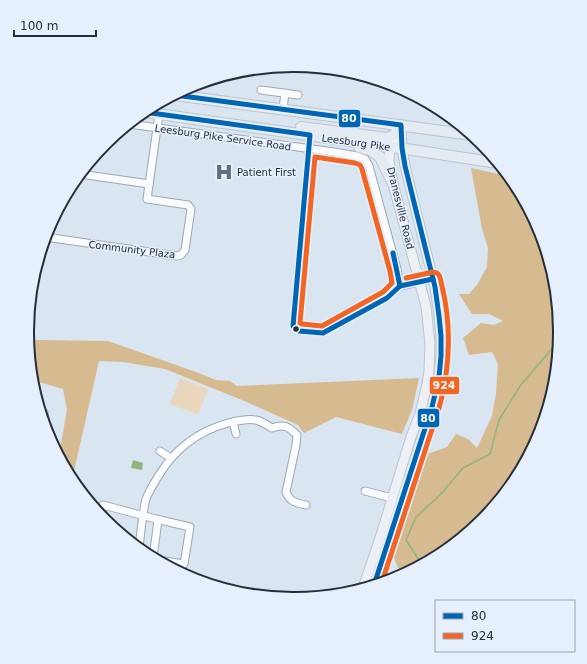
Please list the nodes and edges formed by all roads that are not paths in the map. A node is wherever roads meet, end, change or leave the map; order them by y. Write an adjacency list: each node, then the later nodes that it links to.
1 (261, 90): 2 (street)
2 (286, 93): 3 (street); 5 (street)
3 (298, 95)
4 (185, 96): 5 (highway)
5 (283, 109): 10 (highway)
6 (154, 113): 7 (highway, Leesburg Pike)
7 (159, 114): 8 (highway, Leesburg Pike); 11 (street, Community Plaza)
8 (218, 122): 10 (highway); 13 (highway, Leesburg Pike)
9 (137, 125): 11 (street, Leesburg Pike Service Road)
10 (401, 125): 12 (highway); 15 (main road, Dranesville Road); 16 (main road, Dranesville Road)
11 (157, 127): 17 (street, Leesburg Pike Service Road); 20 (street, Community Plaza)
12 (460, 133)
13 (310, 135): 14 (highway, Leesburg Pike); 17 (street)
14 (326, 138): 15 (highway, Leesburg Pike); 21 (highway)
15 (390, 146): 16 (highway, Leesburg Pike); 21 (main road, Dranesville Road)
16 (402, 148): 18 (highway, Leesburg Pike); 23 (main road, Dranesville Road)
17 (309, 149): 24 (street, Leesburg Pike Service Road)
18 (490, 162)
19 (87, 175): 20 (street)
20 (149, 184): 22 (street, Community Plaza)
21 (393, 184): 24 (main road, Dranesville Road)
22 (52, 238)
23 (433, 279): 24 (street); 38 (main road, Dranesville Road)
24 (420, 282): 30 (main road, Dranesville Road)
25 (233, 422): 26 (street); 28 (street); 31 (street)
26 (236, 434)
27 (160, 451): 28 (street)
28 (171, 458): 33 (street)
29 (365, 491): 30 (street)
30 (392, 498): 39 (main road, Dranesville Road)
31 (306, 505)
32 (103, 508): 33 (street)
33 (143, 516): 34 (street); 35 (street)
34 (158, 520): 36 (street); 37 (street)
35 (140, 541)
36 (154, 551)
37 (174, 563)
38 (376, 578)
39 (365, 582)

